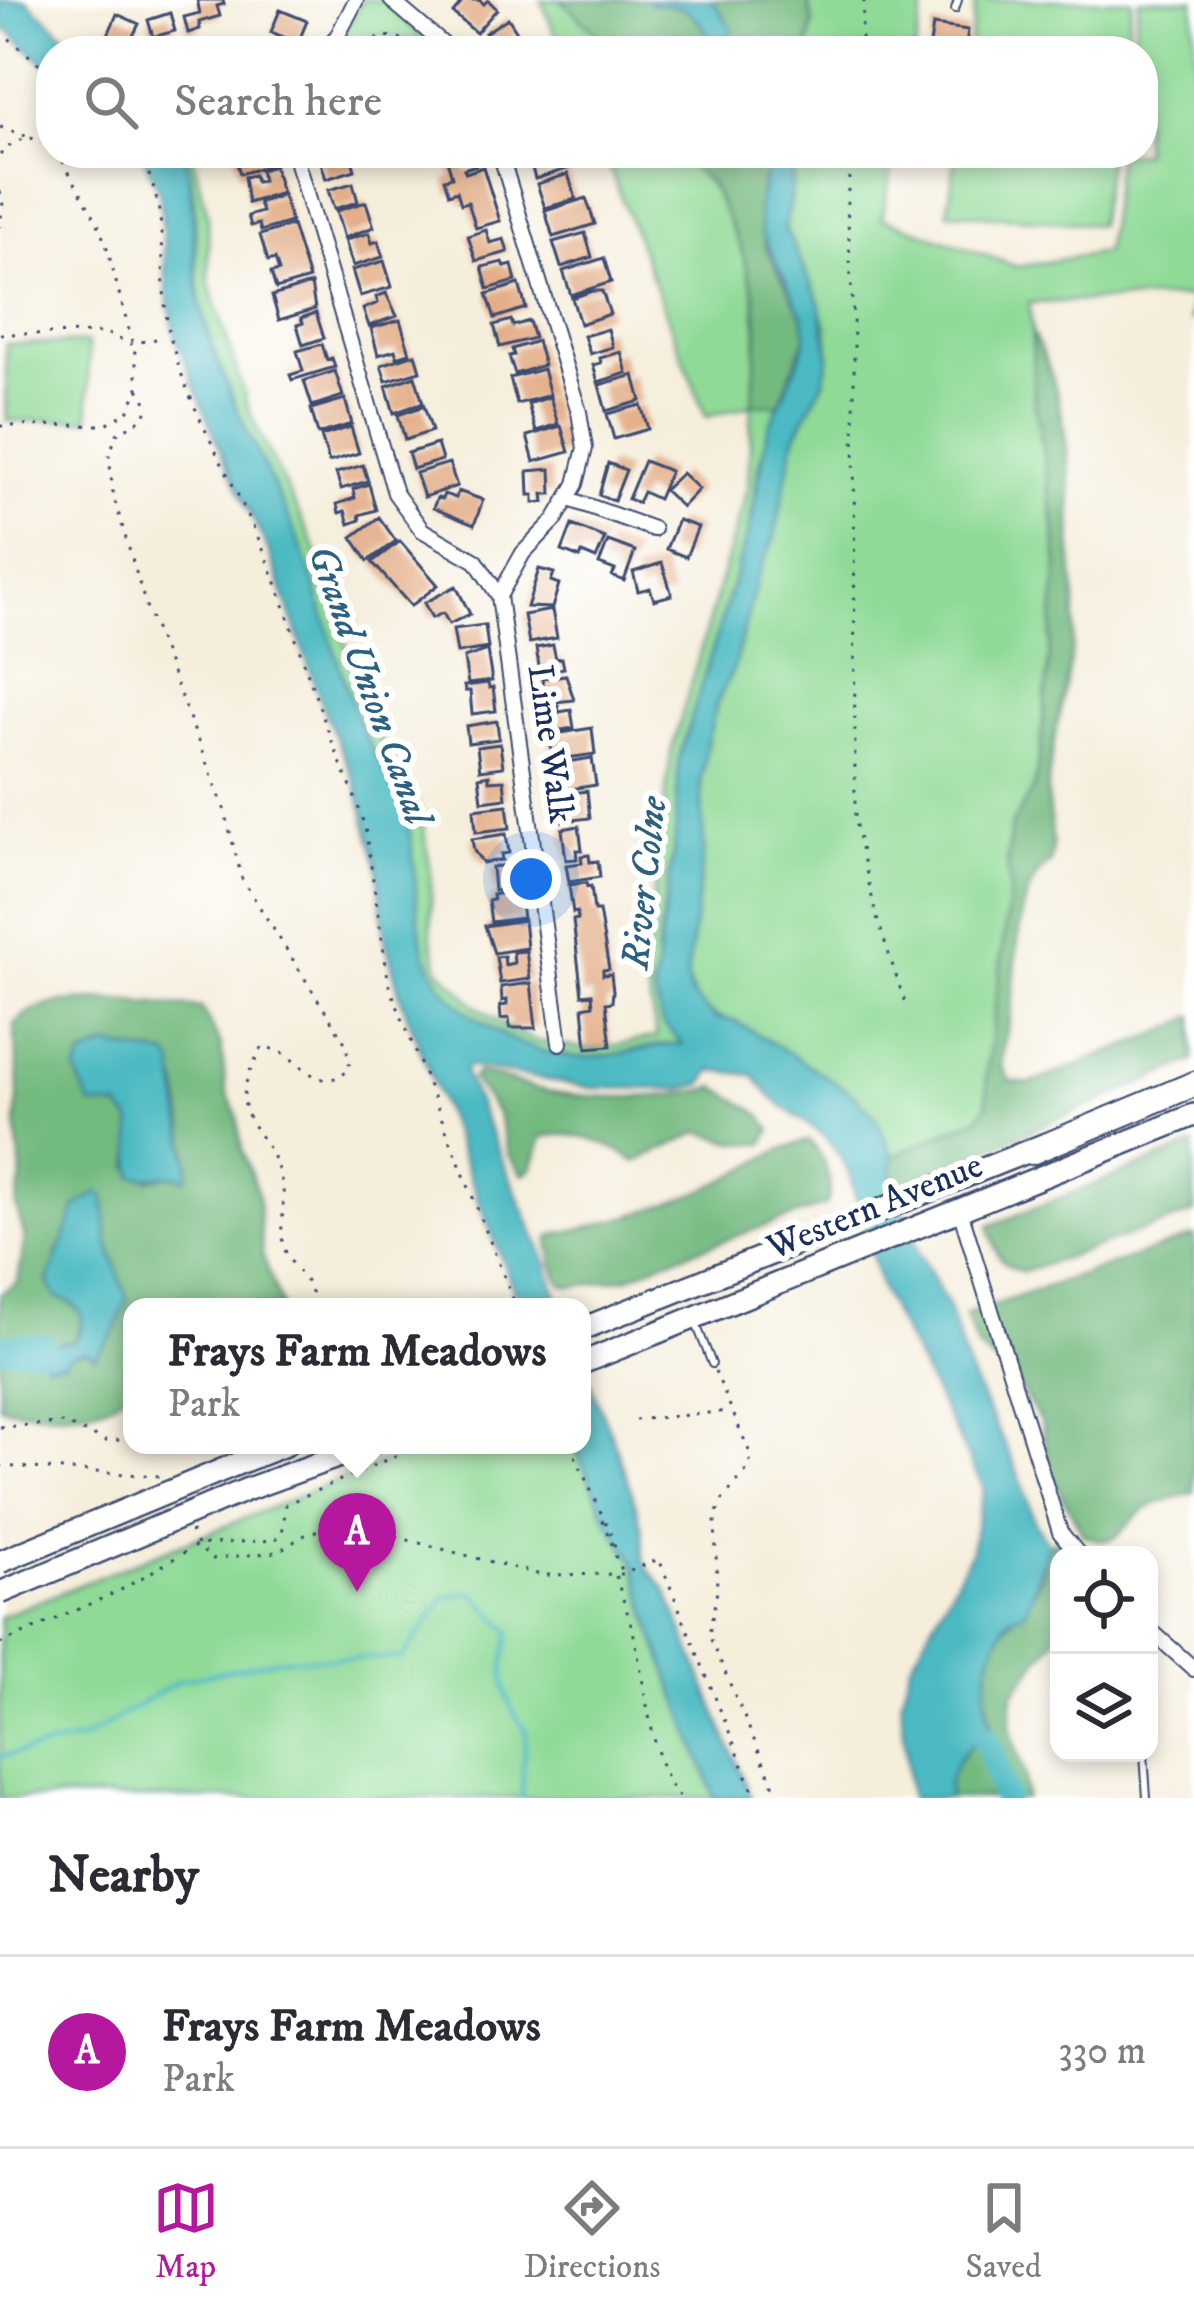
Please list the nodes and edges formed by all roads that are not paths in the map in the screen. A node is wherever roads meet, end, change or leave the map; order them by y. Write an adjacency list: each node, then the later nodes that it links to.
1 (356, 0): 3 (street)
2 (391, 0): 4 (street)
3 (337, 36)
4 (434, 36)
5 (299, 168): 9 (street)
6 (505, 168): 7 (street)
7 (569, 499): 8 (street); 9 (street)
8 (653, 529)
9 (499, 596): 10 (street, Lime Walk)
10 (560, 1043)
11 (1194, 1080): 13 (highway)
12 (1194, 1114): 14 (highway, Western Avenue)
13 (1031, 1152): 16 (highway, Western Avenue)
14 (959, 1208): 15 (highway, Western Avenue); 21 (street)
15 (694, 1318): 17 (highway, Western Avenue); 18 (lane)
16 (591, 1326)
17 (591, 1359)
18 (712, 1364)
19 (262, 1454): 22 (highway, bridge)
20 (345, 1454): 23 (highway, bridge)
21 (1072, 1546)
22 (0, 1562)
23 (0, 1593)
24 (1158, 1637): 25 (street)
25 (1194, 1669)
26 (1145, 1762): 27 (lane)
27 (1147, 1798)

